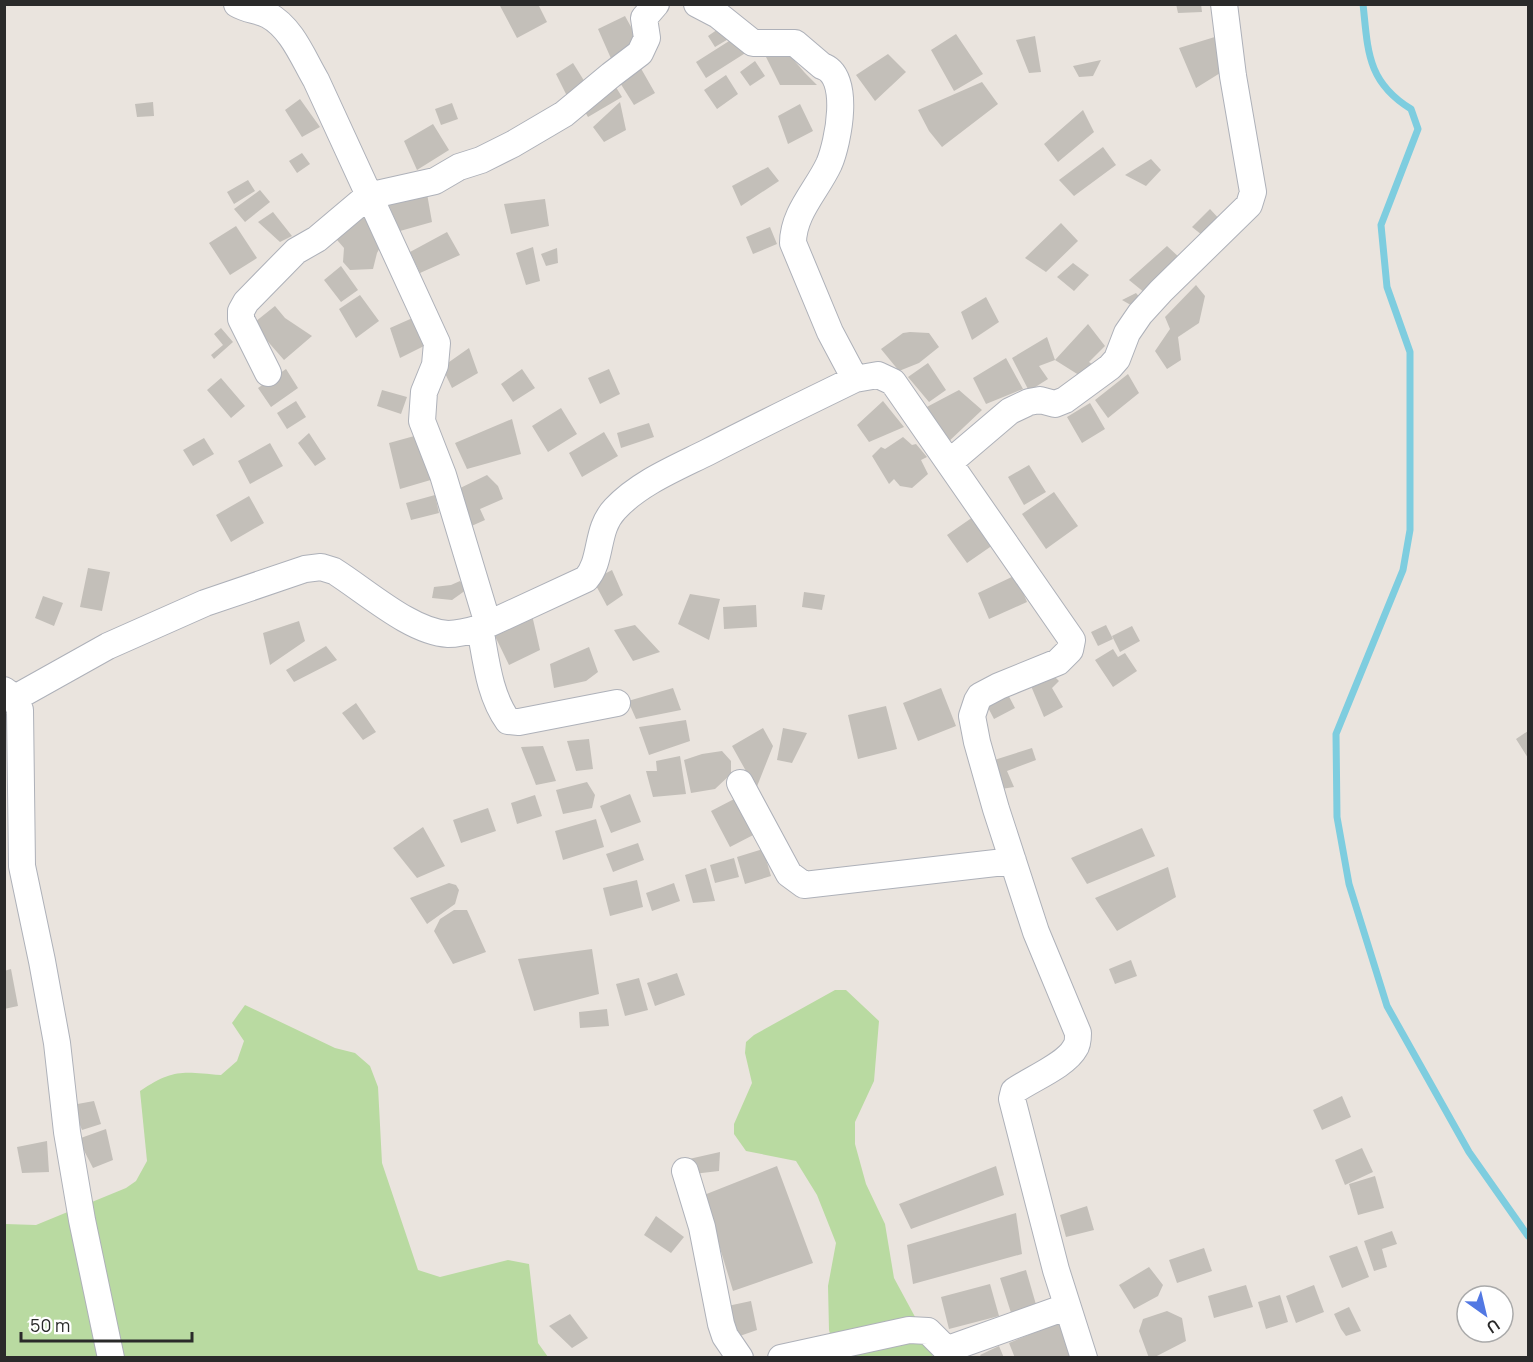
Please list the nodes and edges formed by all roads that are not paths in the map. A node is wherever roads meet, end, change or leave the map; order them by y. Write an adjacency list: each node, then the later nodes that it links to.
1 (237, 4): 7 (street)
2 (656, 4): 7 (street)
3 (663, 4): 4 (street)
4 (681, 4)
5 (698, 4): 9 (street)
6 (1224, 4): 10 (street)
7 (368, 196): 8 (street); 11 (street)
8 (268, 373)
9 (855, 379): 10 (street); 11 (street)
10 (950, 462): 15 (street)
11 (484, 626): 12 (street); 13 (street)
12 (10, 694): 18 (street)
13 (617, 703)
14 (740, 783): 15 (street)
15 (1013, 861): 17 (street)
16 (685, 1171): 19 (street)
17 (1066, 1307): 20 (street); 21 (street)
18 (111, 1358)
19 (740, 1358)
20 (781, 1358)
21 (1084, 1358)

